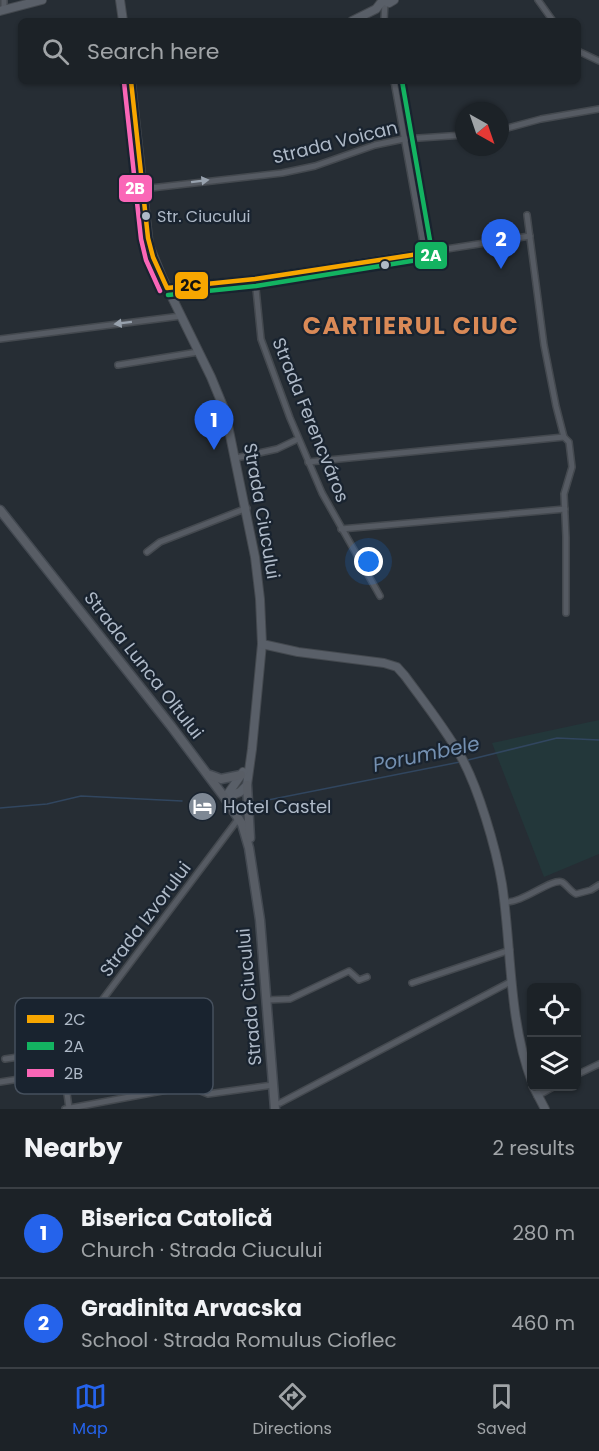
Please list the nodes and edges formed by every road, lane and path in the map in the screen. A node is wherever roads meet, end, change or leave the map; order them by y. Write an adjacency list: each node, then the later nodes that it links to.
1 (4, 0): 8 (street)
2 (42, 0): 6 (main road)
3 (120, 0): 9 (main road)
4 (394, 0): 7 (main road)
5 (538, 0): 12 (street)
6 (29, 1): 8 (main road)
7 (384, 1): 10 (main road); 11 (street)
8 (2, 10)
9 (123, 18)
10 (358, 18)
11 (384, 18)
12 (551, 18)
13 (581, 52): 14 (street)
14 (599, 61)
15 (131, 84): 21 (main road, Strada Ciucului)
16 (395, 84): 20 (street)
17 (599, 109): 18 (street)
18 (509, 128)
19 (455, 136): 20 (street, Strada Voican)
20 (404, 140): 21 (street, Strada Voican, one-way to 20); 24 (street)
21 (142, 189): 26 (main road, Strada Ciucului)
22 (527, 215): 23 (street)
23 (530, 236): 24 (street); 31 (street)
24 (425, 253): 25 (street)
25 (255, 279): 26 (street); 32 (street, Strada Ferencváros)
26 (167, 288): 27 (main road, Strada Ciucului)
27 (181, 316): 28 (street, one-way to 28); 29 (main road, Strada Ciucului)
28 (0, 339)
29 (198, 352): 30 (street); 33 (main road, Strada Ciucului)
30 (118, 365)
31 (564, 437): 34 (street); 36 (street)
32 (298, 439): 33 (street); 34 (street, Strada Ferencváros)
33 (236, 458): 35 (main road, Strada Ciucului)
34 (308, 462): 38 (street, Strada Ferencváros)
35 (247, 508): 39 (street); 42 (main road, Strada Ciucului)
36 (565, 509): 38 (street); 41 (street)
37 (0, 510): 44 (main road, Strada Lunca Oltului)
38 (341, 528): 40 (street, Strada Ferencváros)
39 (147, 552)
40 (380, 596)
41 (566, 613)
42 (262, 644): 43 (main road, Strada Ciucului); 51 (main road)
43 (252, 749): 45 (main road); 46 (main road, Strada Ciucului)
44 (207, 774): 45 (main road); 47 (main road, Strada Lunca Oltului)
45 (241, 775): 47 (main road)
46 (247, 785): 47 (main road); 49 (main road)
47 (225, 798): 48 (main road, Strada Lunca Oltului)
48 (239, 818): 49 (main road, Strada Lunca Oltului); 56 (street, Strada Izvorului)
49 (249, 848): 57 (main road, Strada Ciucului)
50 (599, 885): 51 (street)
51 (504, 902): 52 (main road)
52 (510, 950): 54 (main road); 55 (street)
53 (367, 977): 57 (street)
54 (512, 980): 61 (main road); 72 (street)
55 (412, 982)
56 (104, 998)
57 (267, 1000): 65 (main road, Strada Ciucului)
58 (15, 1057): 59 (street)
59 (4, 1059)
60 (599, 1064): 62 (street)
61 (527, 1068)
62 (581, 1073)
63 (15, 1080): 64 (street)
64 (0, 1082)
65 (273, 1085): 68 (street); 72 (main road, Strada Ciucului)
66 (535, 1091): 71 (main road)
67 (545, 1091): 71 (street)
68 (213, 1093)
69 (66, 1094): 73 (street, Strada Izvorului)
70 (147, 1094): 73 (street)
71 (537, 1095): 74 (main road)
72 (277, 1107)
73 (67, 1109)
74 (544, 1109)

